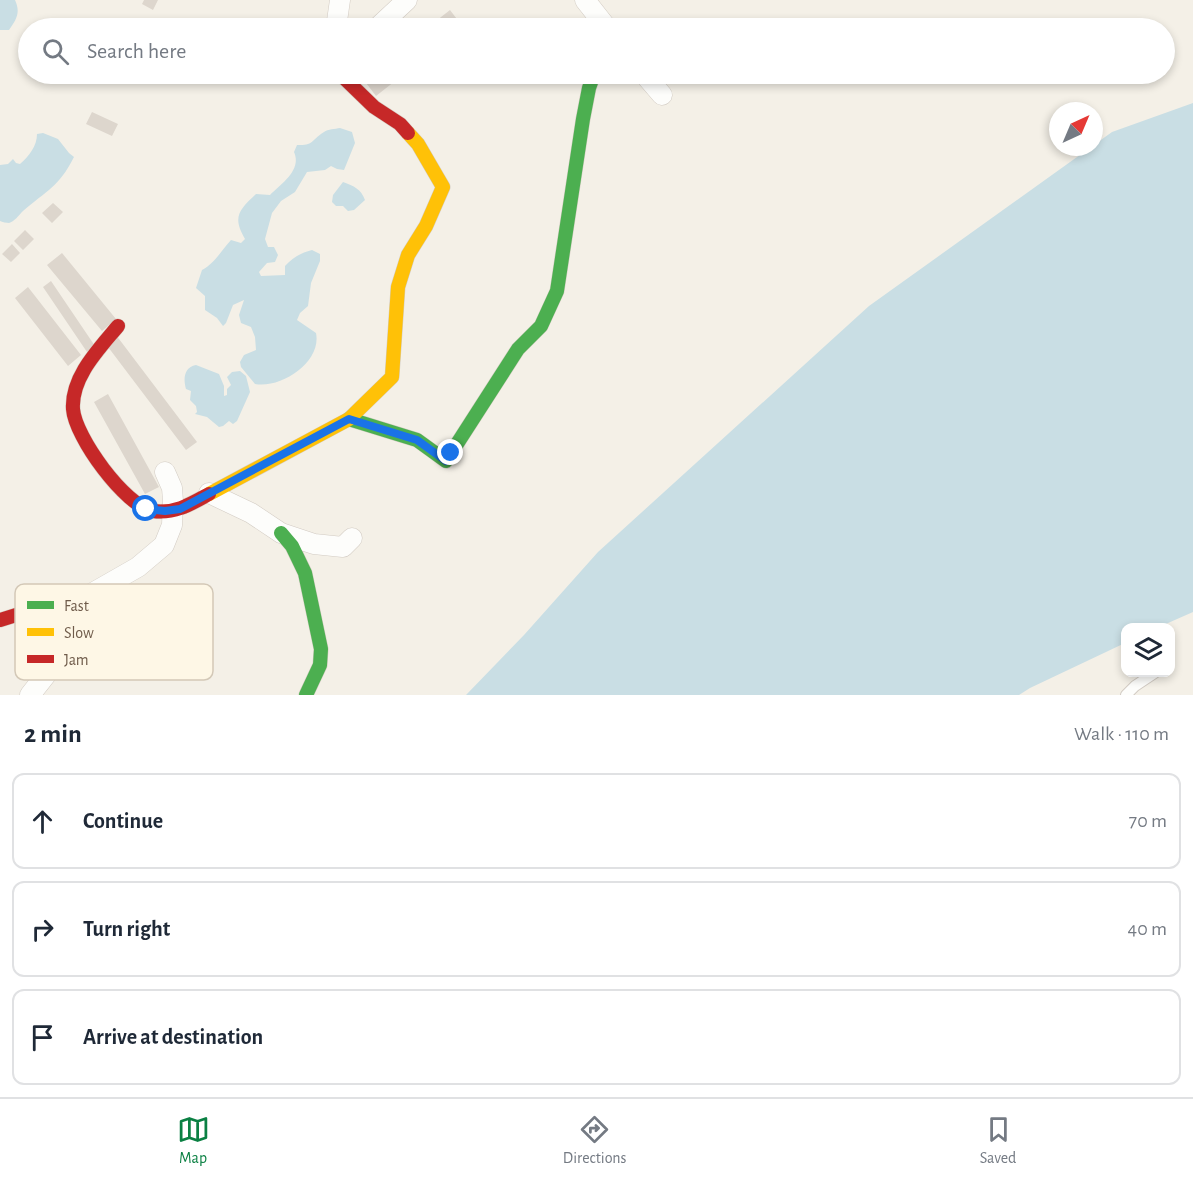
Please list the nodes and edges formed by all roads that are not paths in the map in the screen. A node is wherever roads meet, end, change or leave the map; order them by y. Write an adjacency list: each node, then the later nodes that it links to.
1 (340, 0): 4 (street)
2 (407, 0): 5 (street)
3 (585, 0): 6 (street)
4 (337, 18)
5 (387, 18)
6 (598, 18)
7 (351, 84): 12 (street)
8 (590, 84): 12 (street)
9 (653, 84): 10 (street)
10 (662, 96)
11 (118, 326): 15 (street)
12 (349, 419): 14 (street)
13 (165, 472): 15 (street)
14 (209, 493): 15 (street); 16 (street)
15 (172, 510): 18 (street)
16 (281, 533): 17 (street); 24 (street)
17 (352, 538)
18 (108, 584)
19 (15, 615): 20 (street)
20 (0, 620)
21 (1148, 677): 25 (lane)
22 (42, 680): 23 (street)
23 (30, 695)
24 (306, 695)
25 (1126, 695)

